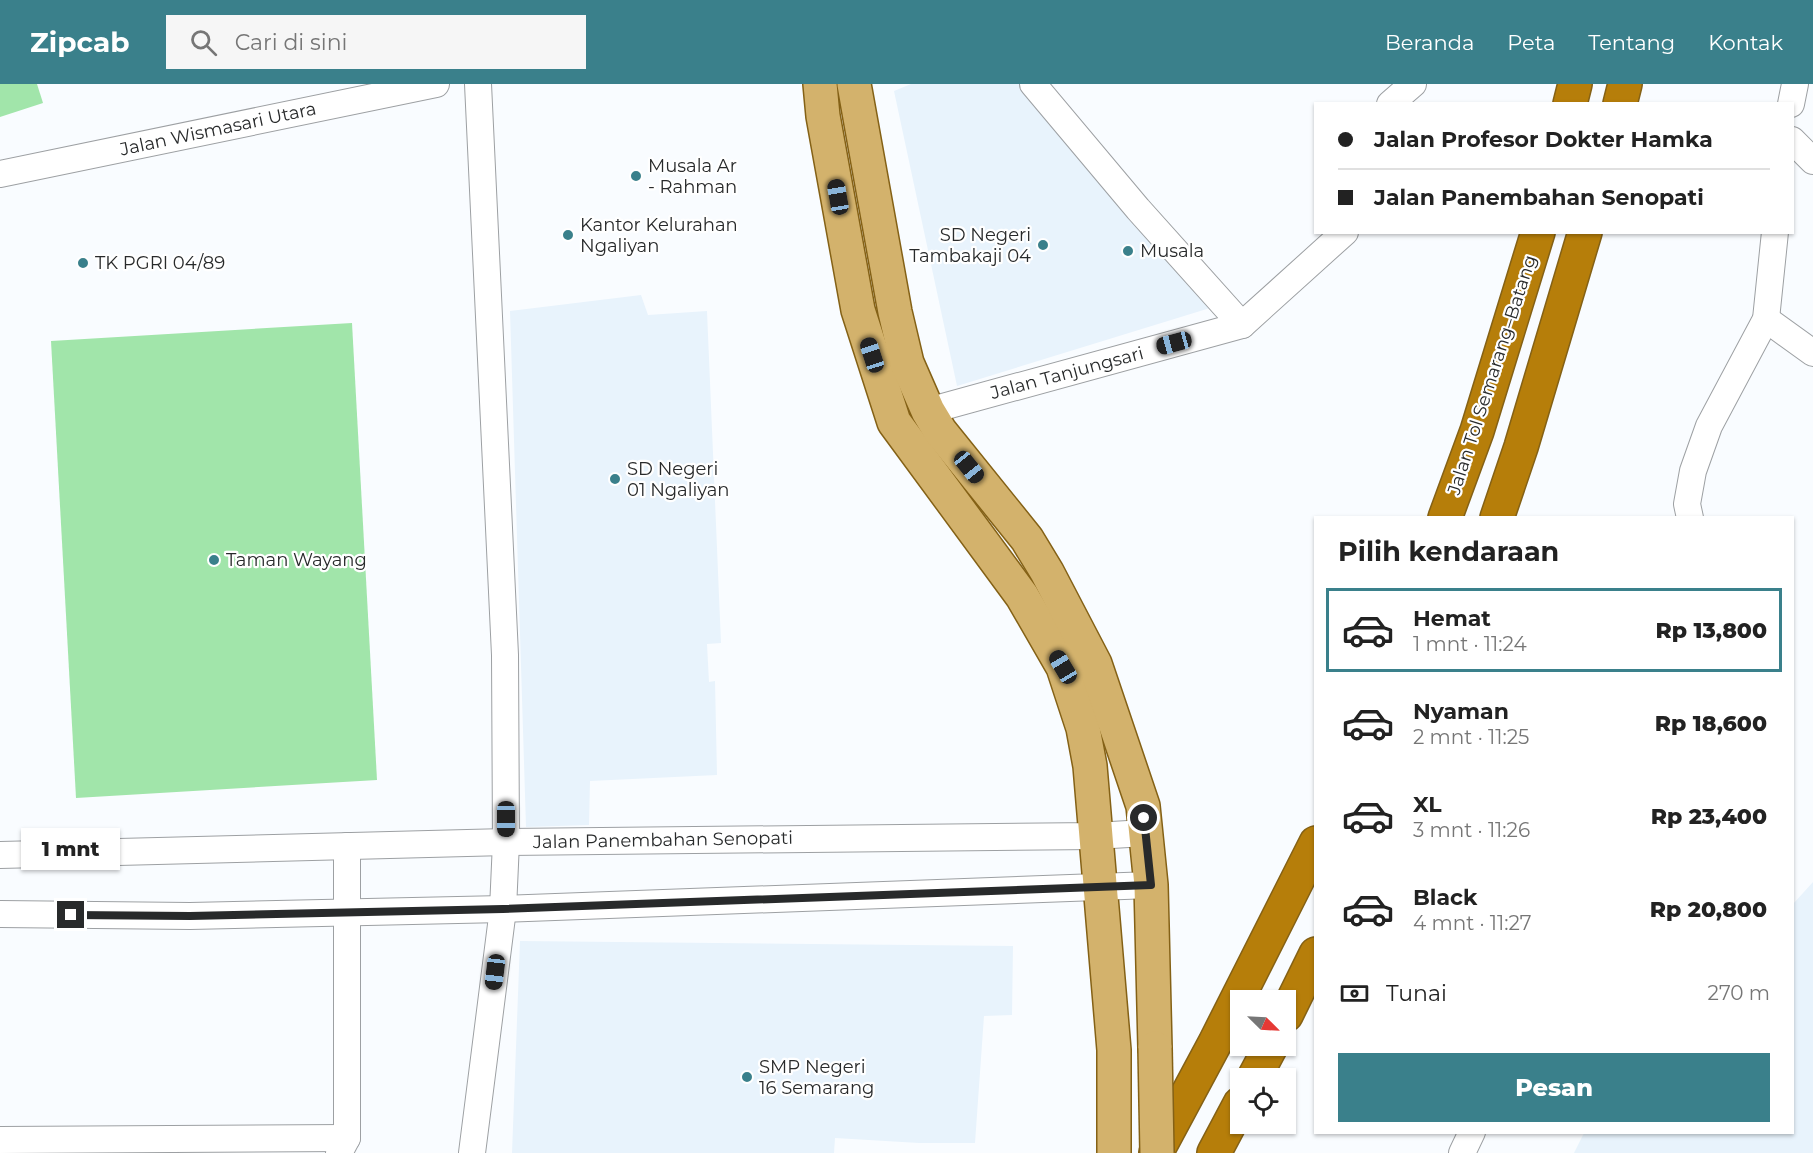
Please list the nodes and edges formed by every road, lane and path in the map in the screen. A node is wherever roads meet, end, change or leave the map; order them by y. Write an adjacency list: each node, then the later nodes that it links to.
1 (436, 84): 16 (street, Jalan Wismasari Utara)
2 (478, 84): 30 (street)
3 (820, 84): 29 (main road)
4 (854, 84): 24 (main road)
5 (1033, 84): 22 (street)
6 (1413, 84): 10 (street)
7 (1575, 84): 11 (highway)
8 (1625, 84): 12 (highway)
9 (1795, 84): 13 (street)
10 (1392, 102)
11 (1570, 102)
12 (1620, 102)
13 (1791, 102)
14 (1794, 142): 15 (street)
15 (1813, 161)
16 (0, 174)
17 (1343, 234): 22 (street, Jalan Tanjungsari)
18 (1537, 234): 26 (highway, Jalan Tol Semarang–Batang)
19 (1584, 234): 27 (highway)
20 (1775, 234): 21 (street)
21 (1766, 320): 23 (street); 25 (street)
22 (1242, 325): 24 (street, Jalan Tanjungsari)
23 (1813, 353)
24 (928, 411): 28 (main road)
25 (1689, 511)
26 (1446, 516)
27 (1498, 516)
28 (1146, 833): 29 (street, Jalan Panembahan Senopati); 34 (main road)
29 (1095, 836): 30 (street, Jalan Panembahan Senopati); 35 (main road)
30 (506, 842): 31 (street, Jalan Panembahan Senopati); 36 (street)
31 (347, 846): 33 (street, Jalan Panembahan Senopati); 37 (street)
32 (1314, 847): 47 (highway)
33 (0, 855)
34 (1151, 885): 35 (street); 47 (main road, bridge)
35 (1100, 888): 36 (street); 46 (main road)
36 (503, 909): 37 (street); 45 (street)
37 (348, 912): 38 (street); 44 (street)
38 (0, 914)
39 (1314, 958): 40 (highway)
40 (1296, 995)
41 (1230, 1123): 48 (highway)
42 (1471, 1134): 49 (street)
43 (0, 1140): 44 (street)
44 (343, 1145)
45 (472, 1153)
46 (1114, 1153)
47 (1157, 1153)
48 (1214, 1153)
49 (1462, 1153)

